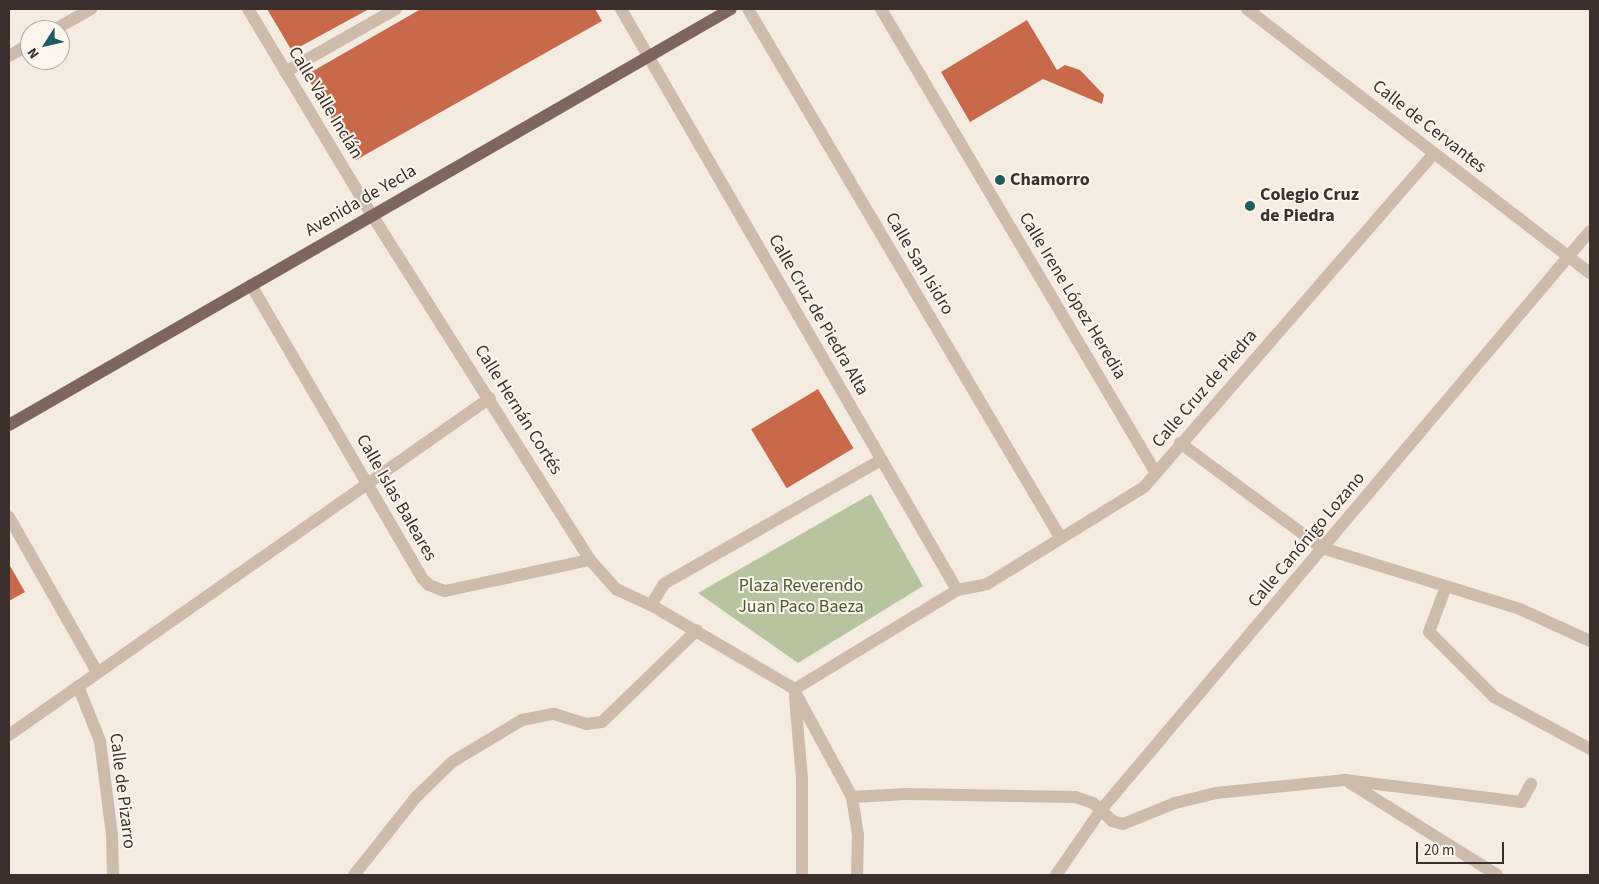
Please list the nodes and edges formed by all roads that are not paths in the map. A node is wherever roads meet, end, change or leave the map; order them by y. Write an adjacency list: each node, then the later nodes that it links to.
1 (91, 9): 9 (street)
2 (248, 9): 13 (street, Calle Valle Inclán)
3 (396, 9): 13 (street)
4 (621, 9): 12 (street, Calle Cruz de Piedra Alta)
5 (731, 9): 12 (main road, Avenida de Yecla)
6 (748, 9): 27 (street, Calle San Isidro)
7 (881, 9): 24 (street, Calle Irene López Heredia)
8 (1247, 9): 14 (street, Calle de Cervantes)
9 (70, 21)
10 (20, 50): 11 (street)
11 (9, 56)
12 (649, 56): 15 (main road, Avenida de Yecla); 23 (street, Calle Cruz de Piedra Alta)
13 (286, 72): 15 (street, Calle Valle Inclán)
14 (1434, 153): 17 (street, Calle de Cervantes); 22 (street, Calle Cruz de Piedra)
15 (372, 215): 19 (main road, Avenida de Yecla); 20 (street, Calle Hernán Cortés)
16 (1590, 231): 17 (street, Calle Canónigo Lozano)
17 (1569, 257): 18 (street, Calle de Cervantes); 28 (street, Calle Canónigo Lozano)
18 (1590, 273)
19 (251, 285): 21 (main road, Avenida de Yecla); 25 (street, Calle Islas Baleares)
20 (490, 398): 25 (street); 29 (street, Calle Hernán Cortés)
21 (9, 425)
22 (1180, 443): 24 (street, Calle Cruz de Piedra); 28 (street)
23 (881, 460): 31 (street, Calle Cruz de Piedra Alta); 32 (street)
24 (1156, 473): 27 (street, Calle Cruz de Piedra)
25 (367, 483): 29 (street, Calle Islas Baleares); 35 (street)
26 (9, 517): 35 (street)
27 (1060, 537): 31 (street, Calle Cruz de Piedra)
28 (1322, 548): 30 (street); 43 (street, Calle Canónigo Lozano)
29 (590, 560): 32 (street, Calle Hernán Cortés)
30 (1445, 589): 34 (street); 39 (street)
31 (957, 590): 37 (street)
32 (651, 605): 33 (street)
33 (697, 630): 37 (street); 45 (street)
34 (1590, 641)
35 (97, 672): 36 (street)
36 (78, 686): 38 (street); 44 (street, Calle de Pizarro)
37 (795, 691): 42 (street); 46 (street)
38 (9, 735)
39 (1590, 749)
40 (1345, 780): 41 (street); 43 (street); 49 (street)
41 (1531, 784)
42 (852, 797): 43 (street); 47 (street)
43 (1101, 810): 48 (street, Calle Canónigo Lozano)
44 (113, 875)
45 (354, 875)
46 (802, 875)
47 (857, 875)
48 (1056, 875)
49 (1497, 875)

